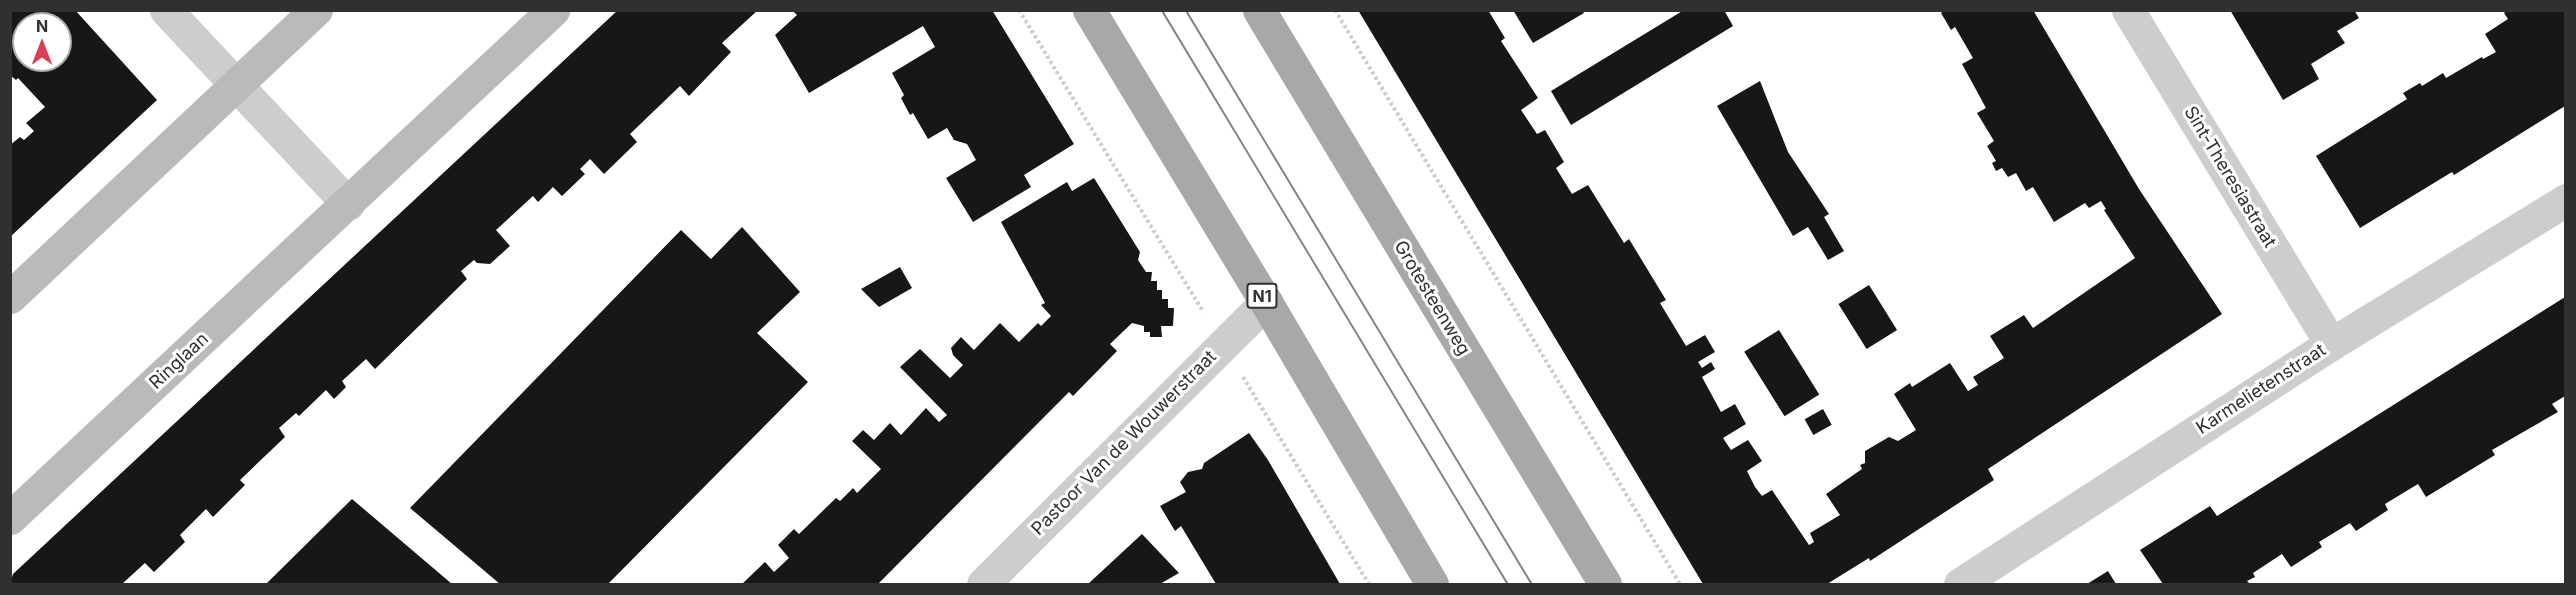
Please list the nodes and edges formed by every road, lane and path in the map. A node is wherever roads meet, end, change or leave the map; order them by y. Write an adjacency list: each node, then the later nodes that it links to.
1 (166, 10): 9 (street)
2 (316, 10): 9 (street)
3 (553, 10): 11 (street, Ringlaan)
4 (1019, 10): 14 (path)
5 (1089, 10): 13 (main road, N1)
6 (1259, 10): 20 (main road, Grotesteenweg)
7 (1335, 10): 21 (path)
8 (2128, 10): 15 (street, Sint-Theresiastraat)
9 (236, 86): 11 (street); 12 (street)
10 (2565, 201): 15 (street, Karmelietenstraat)
11 (348, 204): 16 (street, Ringlaan)
12 (10, 297)
13 (1266, 302): 14 (street, Pastoor Van de Wouwerstraat); 19 (main road, N1)
14 (1223, 344): 17 (street, Pastoor Van de Wouwerstraat); 18 (path)
15 (2331, 344): 22 (street, Karmelietenstraat)
16 (10, 519)
17 (983, 585)
18 (1369, 585)
19 (1432, 585)
20 (1605, 585)
21 (1680, 585)
22 (1960, 585)

